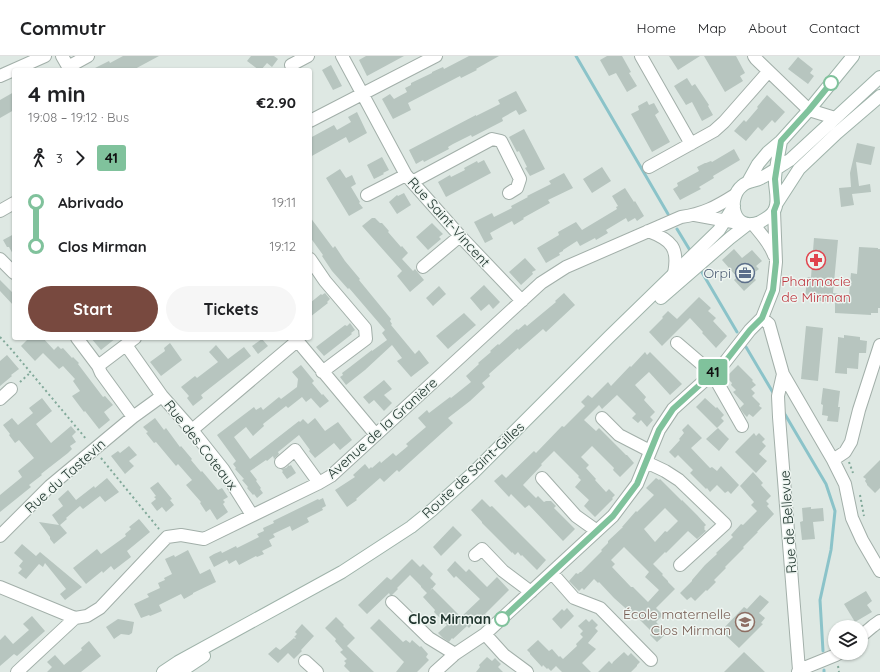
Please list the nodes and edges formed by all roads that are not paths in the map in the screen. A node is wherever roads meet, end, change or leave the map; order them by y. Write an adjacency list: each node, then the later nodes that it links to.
1 (45, 56): 11 (street)
2 (62, 56): 12 (street)
3 (88, 56): 12 (street)
4 (308, 56): 10 (street)
5 (342, 56): 17 (street, Rue Saint-Vincent)
6 (436, 56): 17 (street)
7 (641, 56): 23 (street)
8 (754, 56): 14 (street)
9 (853, 56): 19 (street)
10 (291, 65)
11 (18, 68)
12 (69, 68)
13 (12, 71): 15 (street)
14 (768, 72): 19 (street); 23 (street)
15 (0, 76)
16 (880, 77): 20 (street)
17 (362, 94): 21 (street); 26 (street, Rue Saint-Vincent)
18 (880, 96): 33 (street)
19 (809, 110): 20 (street); 22 (street)
20 (835, 118): 25 (street)
21 (312, 120)
22 (781, 141): 25 (street); 28 (street)
23 (691, 144): 24 (street)
24 (649, 167)
25 (776, 168): 27 (street); 33 (street)
26 (409, 179): 29 (street); 30 (street); 39 (street, Rue Saint-Vincent)
27 (760, 179): 28 (street); 33 (street)
28 (748, 182): 31 (street)
29 (509, 192)
30 (367, 195)
31 (734, 201): 35 (street, Avenue de la Granière); 36 (street, Route de Saint-Gilles); 37 (street)
32 (12, 204): 34 (street)
33 (776, 204): 37 (street); 42 (street)
34 (0, 211)
35 (694, 215): 36 (street, Avenue de la Granière); 38 (street, Avenue de la Granière)
36 (724, 221): 37 (street, Avenue de la Granière); 45 (street, Route de Saint-Gilles)
37 (749, 224): 42 (street); 92 (street, Route de Saint-Gilles)
38 (648, 231): 45 (street); 46 (street, Avenue de la Granière)
39 (460, 236): 43 (street); 46 (street, Rue Saint-Vincent)
40 (0, 259): 44 (street)
41 (312, 262): 55 (street)
42 (776, 262): 47 (street)
43 (423, 267)
44 (12, 271)
45 (674, 274): 91 (street, Route de Saint-Gilles)
46 (522, 301): 65 (street, Avenue de la Granière)
47 (762, 318): 56 (street); 57 (street)
48 (78, 340): 54 (street)
49 (295, 340): 64 (street)
50 (297, 340): 55 (street)
51 (130, 342): 54 (street); 59 (street, Rue des Coteaux)
52 (677, 344): 56 (street)
53 (880, 345): 67 (street)
54 (98, 366): 61 (street)
55 (322, 372): 65 (street)
56 (712, 373): 63 (street); 66 (street)
57 (783, 374): 67 (street); 89 (street, Rue de Bellevue)
58 (11, 389): 60 (street)
59 (162, 396): 61 (street, Rue du Tastevin); 64 (street, Rue des Coteaux)
60 (0, 399)
61 (133, 418): 73 (street, Rue du Tastevin)
62 (602, 418): 66 (street)
63 (742, 426)
64 (192, 430): 71 (street, Rue des Coteaux)
65 (376, 435): 70 (street, Avenue de la Granière)
66 (648, 457): 72 (street); 75 (street)
67 (833, 460): 76 (street)
68 (281, 462): 70 (street)
69 (542, 478): 72 (street)
70 (319, 483): 71 (street, Avenue de la Granière)
71 (252, 515): 81 (street, Avenue de la Granière)
72 (597, 531): 77 (street)
73 (0, 536)
74 (475, 555): 79 (street)
75 (680, 565)
76 (880, 571)
77 (552, 573): 79 (street); 87 (street)
78 (0, 588): 81 (street)
79 (531, 592): 84 (street)
80 (392, 602): 85 (street)
81 (74, 618): 90 (street)
82 (880, 621): 83 (street)
83 (868, 630)
84 (485, 634): 85 (street); 95 (street)
85 (455, 654): 94 (street)
86 (828, 658): 89 (street)
87 (651, 660)
88 (306, 661): 93 (street)
89 (799, 671)
90 (17, 672)
91 (163, 672)
92 (180, 672)
93 (317, 672)
94 (435, 672)
95 (527, 672)

